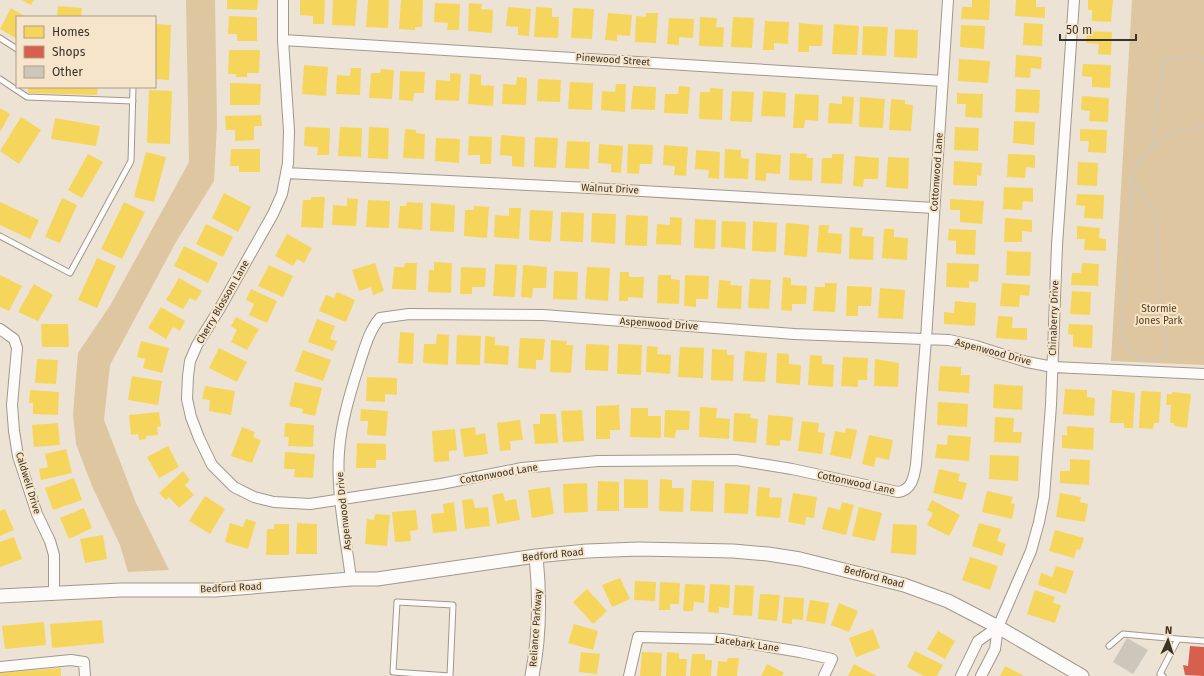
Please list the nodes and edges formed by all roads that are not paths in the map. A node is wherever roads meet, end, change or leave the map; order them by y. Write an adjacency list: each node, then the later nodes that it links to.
1 (283, 0): 5 (street, Cherry Blossom Lane)
2 (948, 0): 8 (street, Cottonwood Lane)
3 (1074, 0): 16 (street, Chinaberry Drive)
4 (0, 38): 6 (lane)
5 (283, 40): 8 (street, Pinewood Street); 11 (street, Cherry Blossom Lane)
6 (16, 48)
7 (0, 79): 10 (lane)
8 (943, 81): 12 (street, Cottonwood Lane)
9 (133, 88): 10 (lane)
10 (133, 101): 13 (lane)
11 (286, 173): 12 (street, Walnut Drive); 18 (street, Cherry Blossom Lane)
12 (934, 208): 15 (street, Cottonwood Lane)
13 (0, 236)
14 (0, 329): 21 (street, Caldwell Drive)
15 (926, 339): 16 (street, Aspenwood Drive); 18 (street, Cottonwood Lane); 18 (street, Aspenwood Drive)
16 (1053, 367): 17 (street, Aspenwood Drive); 23 (street, Chinaberry Drive)
17 (1204, 374)
18 (341, 500): 20 (street, Aspenwood Drive)
19 (536, 556): 20 (main road, Bedford Road); 23 (main road, Bedford Road); 31 (main road, Reliance Parkway)
20 (351, 579): 21 (main road, Bedford Road)
21 (54, 593): 22 (main road, Bedford Road)
22 (0, 596)
23 (998, 627): 34 (street); 35 (street); 36 (main road, Bedford Road)
24 (1178, 639): 25 (lane); 26 (lane); 28 (lane)
25 (1204, 641)
26 (1109, 646)
27 (0, 667): 29 (street)
28 (1160, 675)
29 (85, 676)
30 (450, 676): 30 (lane)
31 (532, 676)
32 (629, 676): 33 (street, Lacebark Lane)
33 (824, 676)
34 (961, 676)
35 (981, 676)
36 (1082, 676)

